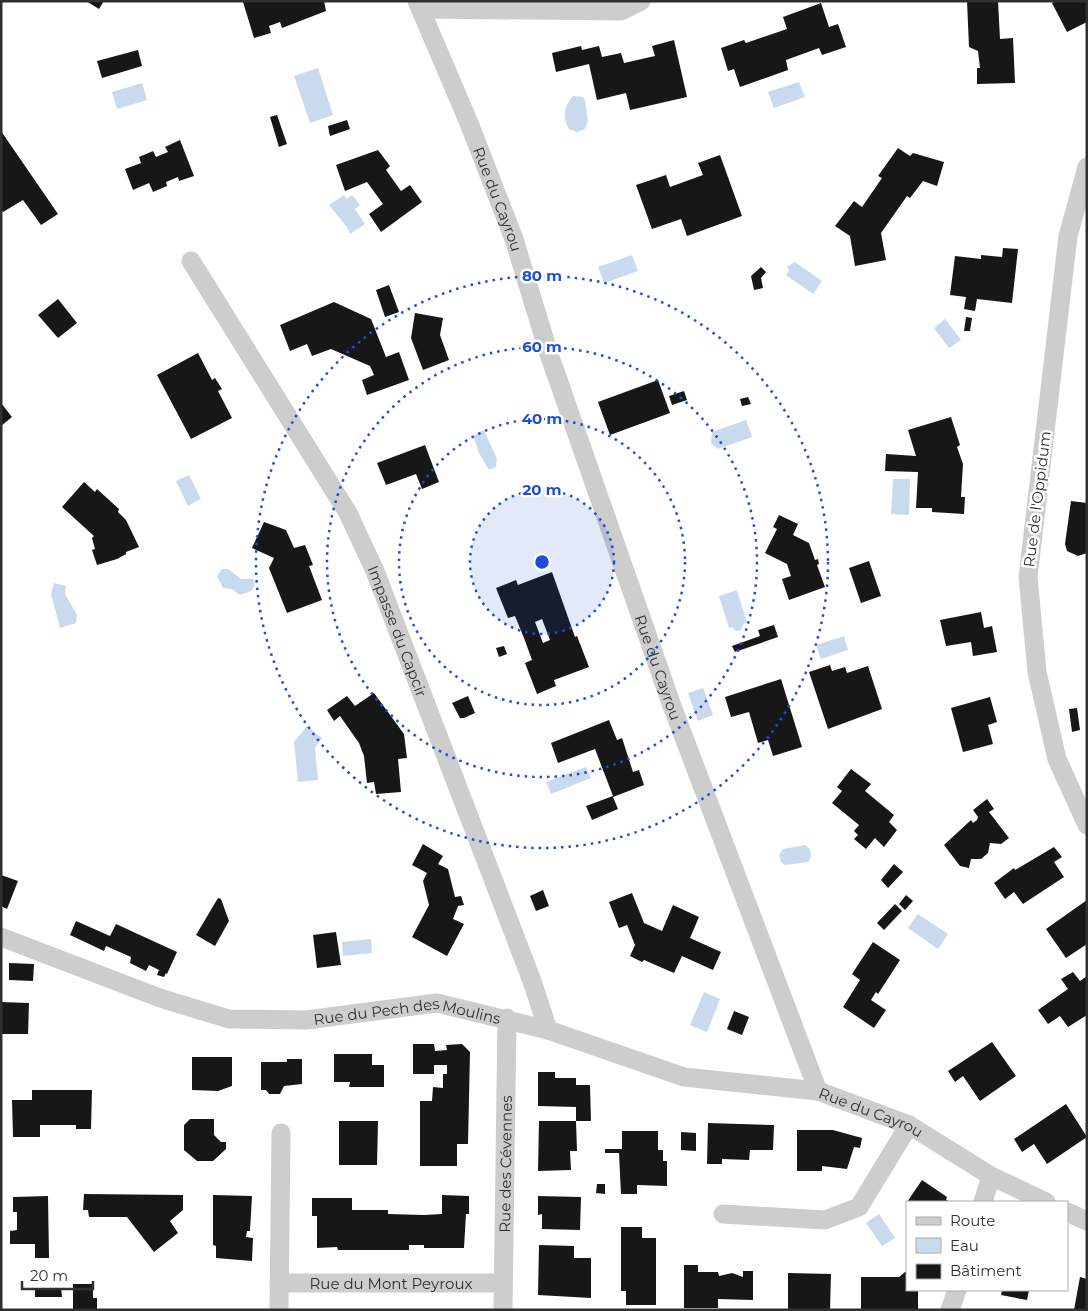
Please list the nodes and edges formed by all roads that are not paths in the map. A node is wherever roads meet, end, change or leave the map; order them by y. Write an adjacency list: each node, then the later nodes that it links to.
1 (641, 1): 2 (street)
2 (419, 5): 9 (street, Rue du Cayrou)
3 (1087, 167): 5 (street, Rue de l'Oppidum)
4 (191, 261): 8 (street, Impasse du Capcir)
5 (1087, 826)
6 (1, 937): 7 (street, Rue du Pech des Moulins)
7 (507, 1018): 8 (street, Rue du Pech des Moulins); 19 (street, Rue des Cévennes)
8 (548, 1030): 9 (street, Rue du Pech des Moulins)
9 (818, 1091): 10 (street, Rue du Cayrou)
10 (909, 1125): 12 (street, Rue du Cayrou); 16 (street)
11 (281, 1133): 18 (street)
12 (991, 1176): 13 (street); 14 (street, Rue du Cayrou)
13 (983, 1201)
14 (1044, 1201)
15 (1068, 1212): 17 (street)
16 (723, 1214)
17 (1087, 1221)
18 (279, 1282): 19 (street, Rue du Mont Peyroux); 21 (street)
19 (504, 1283): 22 (street, Rue des Cévennes)
20 (956, 1291): 23 (street)
21 (279, 1310)
22 (504, 1310)
23 (950, 1310)

